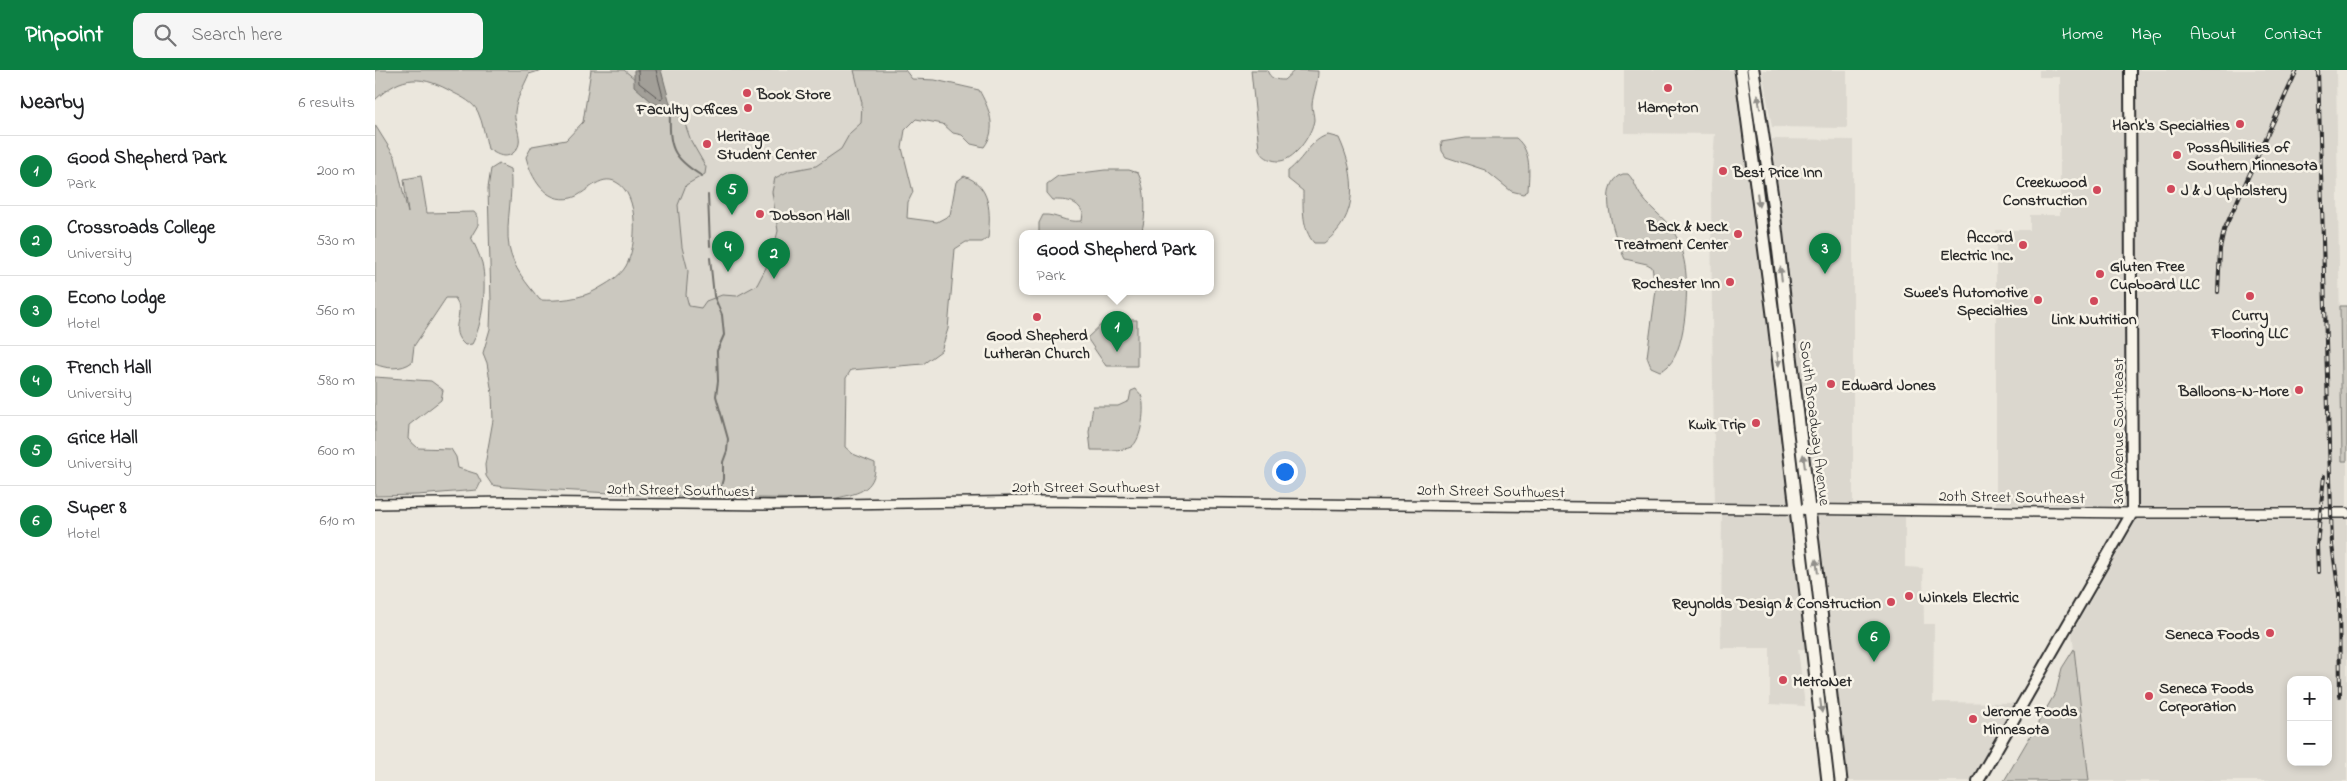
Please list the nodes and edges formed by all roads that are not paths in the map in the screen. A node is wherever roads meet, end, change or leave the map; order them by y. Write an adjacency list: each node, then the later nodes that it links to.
1 (1741, 70): 5 (main road, South Broadway Avenue, one-way to 5)
2 (1753, 70): 6 (main road, South Broadway Avenue, one-way to 2)
3 (2130, 70): 7 (main road, 3rd Avenue Southeast)
4 (375, 504): 5 (street, 20th Street Southwest)
5 (1796, 509): 6 (street, 20th Street Southeast); 9 (main road, South Broadway Avenue, one-way to 9)
6 (1810, 509): 7 (street, 20th Street Southeast); 10 (main road, South Broadway Avenue, one-way to 6)
7 (2132, 513): 8 (street, 20th Street Southeast); 11 (main road, 3rd Avenue Southeast)
8 (2347, 513)
9 (1828, 781)
10 (1841, 781)
11 (1978, 781)

